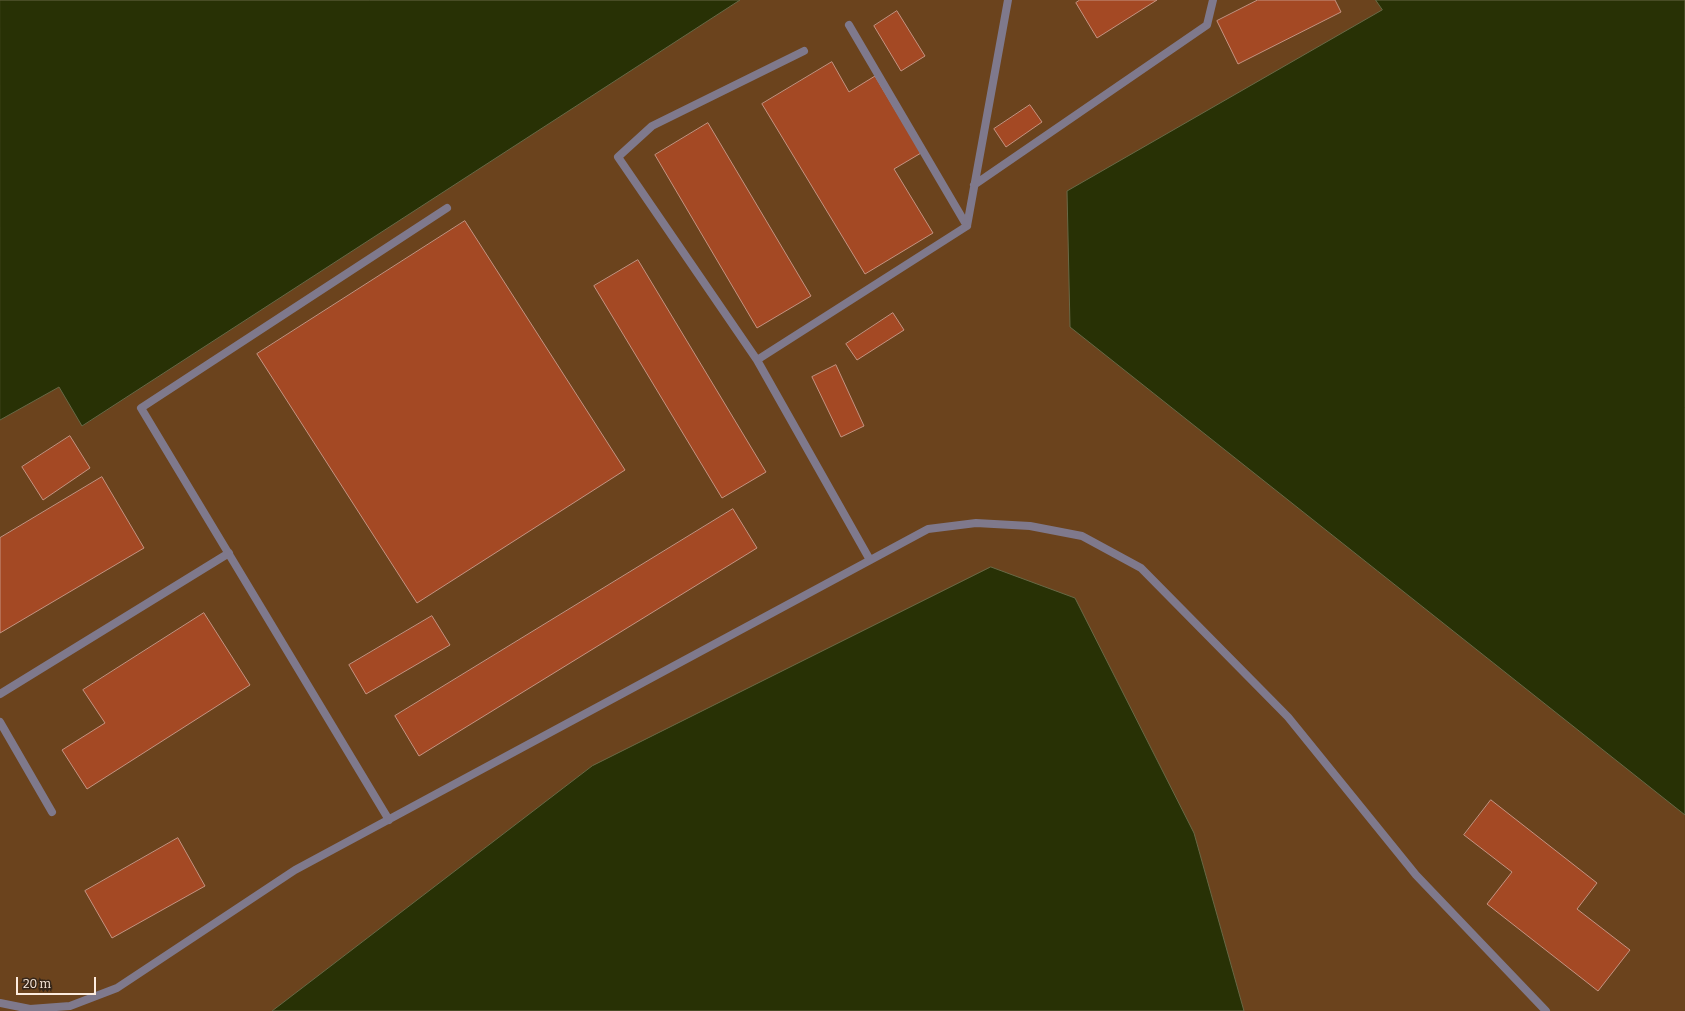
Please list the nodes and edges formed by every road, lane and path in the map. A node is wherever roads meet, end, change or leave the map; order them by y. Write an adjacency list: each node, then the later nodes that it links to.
1 (1008, 0): 5 (lane)
2 (1212, 0): 5 (lane)
3 (849, 25): 7 (lane)
4 (804, 51): 8 (lane)
5 (974, 185): 7 (lane)
6 (447, 208): 9 (lane)
7 (967, 226): 8 (lane)
8 (757, 360): 10 (lane)
9 (229, 553): 11 (lane); 14 (lane)
10 (870, 560): 14 (lane); 16 (lane)
11 (0, 694)
12 (0, 722): 13 (lane)
13 (52, 812)
14 (389, 820): 15 (lane)
15 (0, 1003)
16 (1546, 1011)

